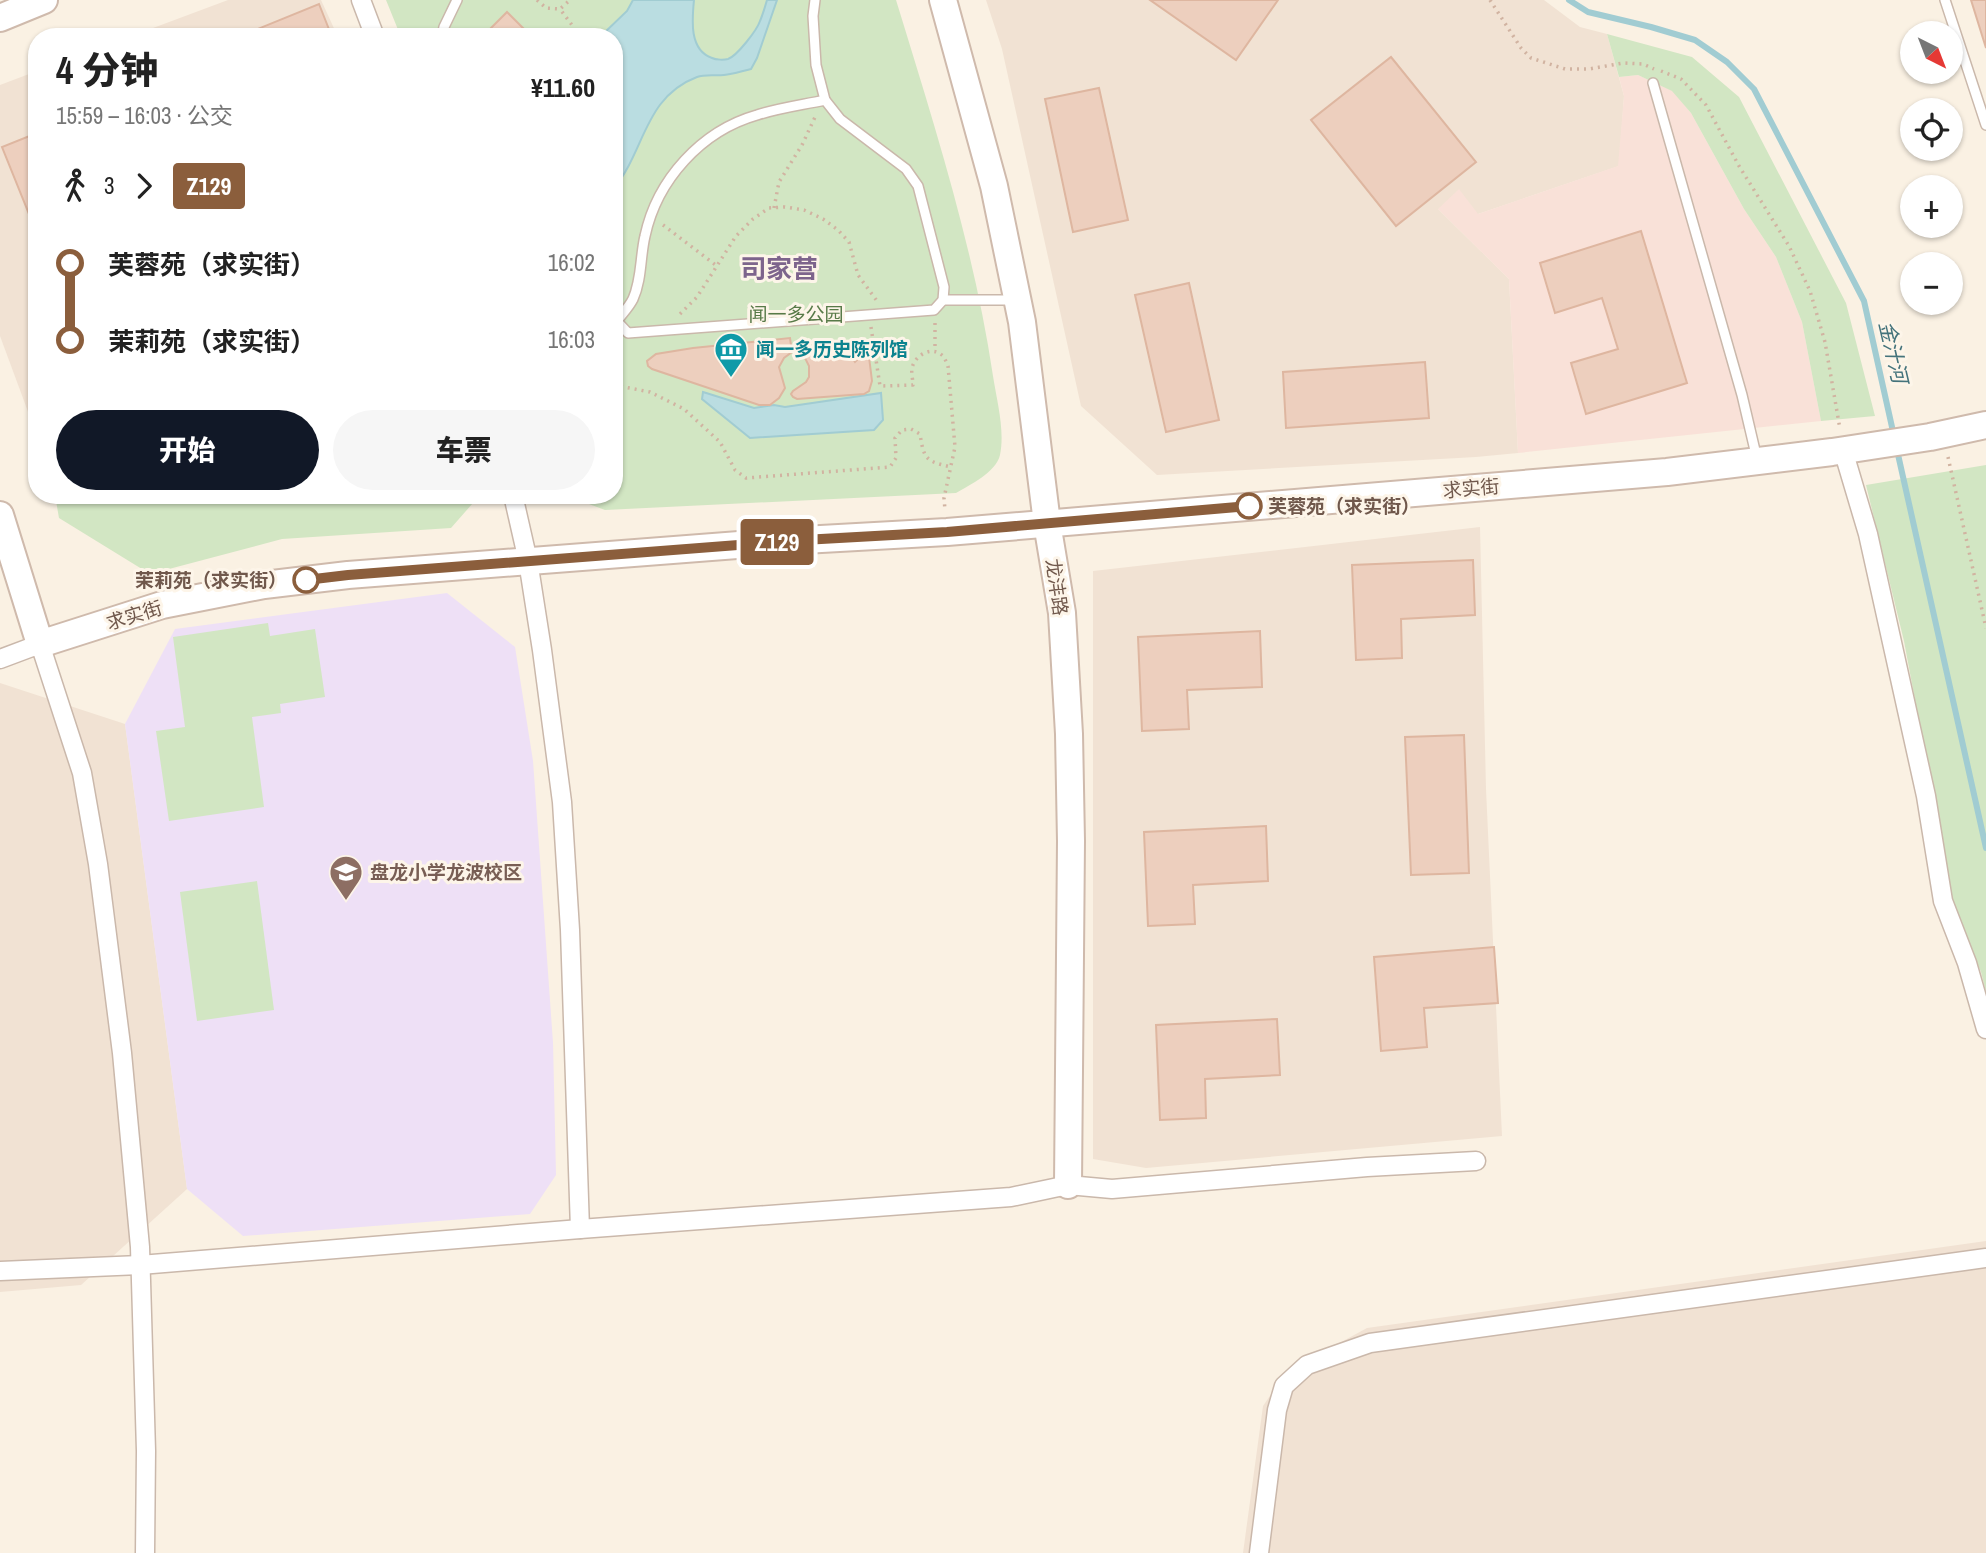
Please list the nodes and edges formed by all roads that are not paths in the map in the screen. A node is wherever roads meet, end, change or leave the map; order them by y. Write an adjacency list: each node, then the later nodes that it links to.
1 (44, 0): 7 (street)
2 (361, 0): 8 (street)
3 (457, 0): 9 (lane)
4 (815, 0): 11 (lane)
5 (943, 0): 14 (street, 龙沣路)
6 (1945, 0): 12 (lane)
7 (0, 18)
8 (372, 28)
9 (444, 28)
10 (1653, 83): 19 (lane)
11 (825, 100): 13 (lane); 15 (lane)
12 (1986, 125)
13 (943, 300): 14 (lane); 16 (lane)
14 (1017, 300): 22 (street, 龙沣路)
15 (623, 312)
16 (623, 328)
17 (1986, 425): 18 (street, 求实街)
18 (1852, 449): 19 (street, 求实街); 26 (street)
19 (1758, 461): 22 (street, 求实街)
20 (515, 504): 23 (street)
21 (0, 515): 24 (street)
22 (1047, 523): 23 (street, 求实街); 28 (street, 龙沣路)
23 (528, 561): 24 (street, 求实街); 29 (street)
24 (40, 644): 25 (street, 求实街); 31 (street)
25 (0, 659)
26 (1986, 1029)
27 (1476, 1161): 28 (street)
28 (1068, 1185): 29 (street)
29 (580, 1229): 31 (street)
30 (1986, 1258): 34 (street)
31 (140, 1265): 32 (street); 33 (street)
32 (0, 1271)
33 (145, 1553)
34 (1259, 1553)

